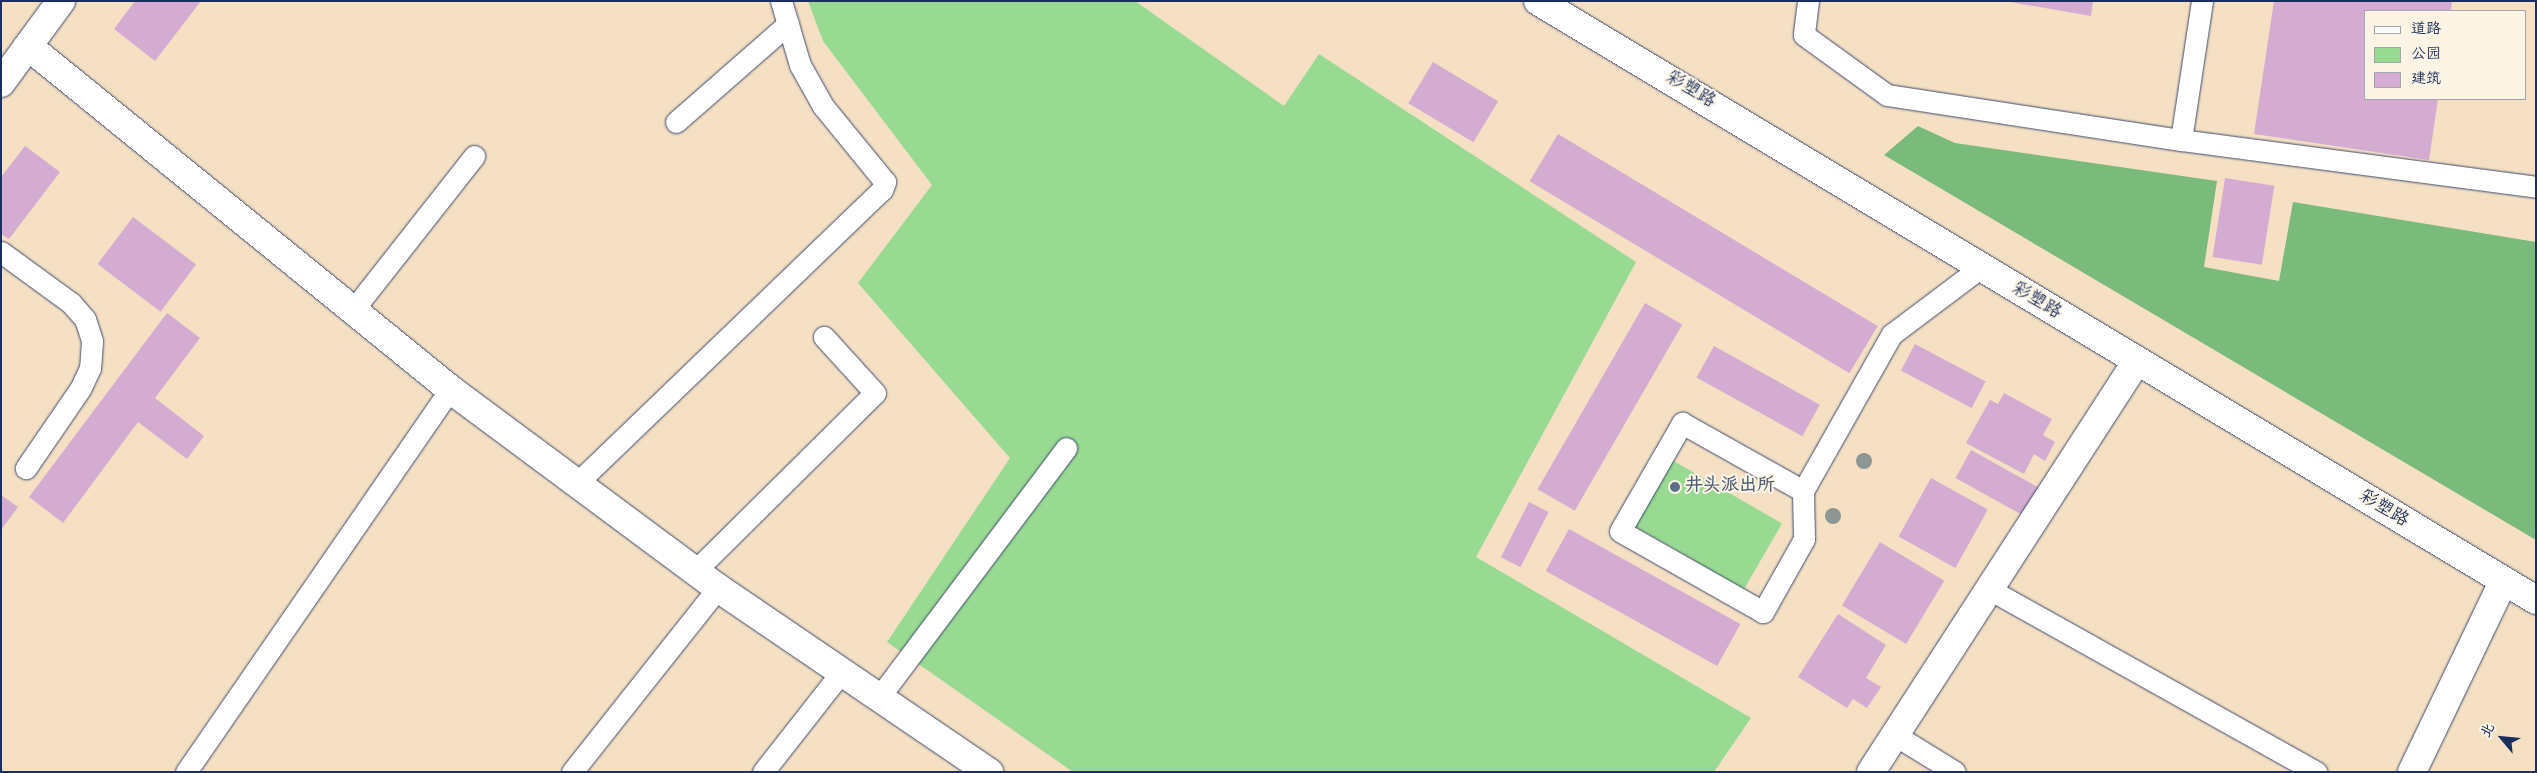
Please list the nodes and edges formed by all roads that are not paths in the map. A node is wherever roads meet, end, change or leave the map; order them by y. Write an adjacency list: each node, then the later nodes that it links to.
1 (60, 1): 7 (street)
2 (781, 1): 6 (lane)
3 (1538, 1): 14 (street, 彩塑路)
4 (1808, 1): 10 (lane)
5 (2202, 1): 10 (lane)
6 (788, 24): 9 (lane); 21 (lane)
7 (28, 46): 8 (street); 15 (street)
8 (1, 83)
9 (676, 122)
10 (2182, 140): 12 (lane)
11 (474, 156): 15 (lane)
12 (2536, 187)
13 (1, 252): 20 (lane)
14 (1980, 268): 17 (street, 彩塑路); 22 (lane)
15 (353, 310): 18 (street)
16 (824, 337): 23 (lane)
17 (2136, 363): 24 (street, 彩塑路); 26 (street)
18 (450, 389): 21 (street); 31 (lane)
19 (1066, 448): 29 (lane)
20 (26, 468)
21 (576, 483): 23 (street)
22 (1803, 490): 22 (lane)
23 (696, 571): 25 (street)
24 (2503, 582): 27 (street, 彩塑路); 38 (street)
25 (718, 588): 28 (street); 32 (lane)
26 (1989, 589): 30 (street); 37 (lane)
27 (2536, 600)
28 (843, 670): 29 (street); 33 (lane)
29 (880, 696): 34 (street)
30 (1895, 734): 35 (street); 36 (lane)
31 (186, 772)
32 (572, 772)
33 (763, 772)
34 (989, 772)
35 (1871, 772)
36 (1955, 772)
37 (2316, 772)
38 (2412, 772)

